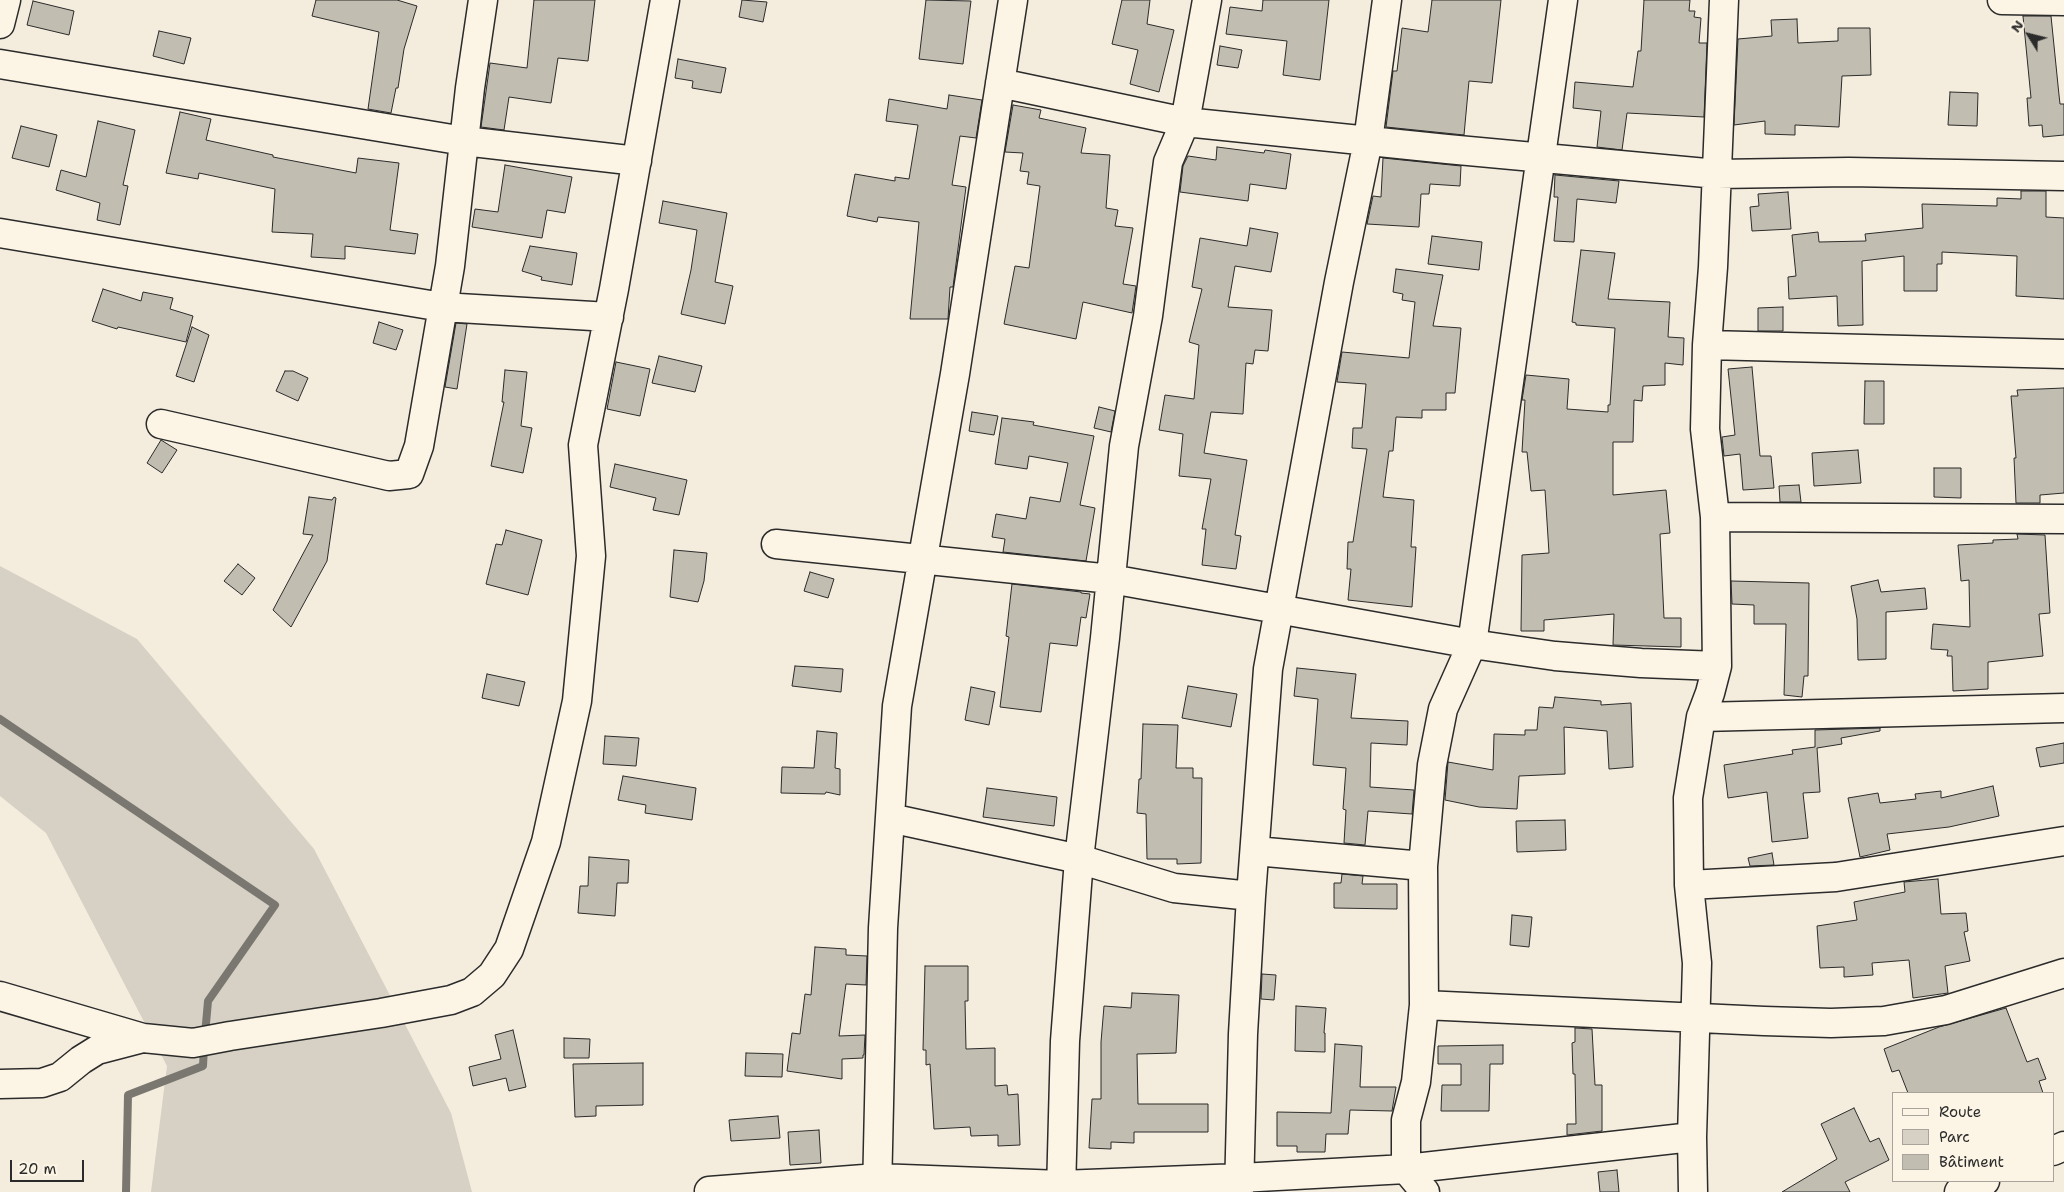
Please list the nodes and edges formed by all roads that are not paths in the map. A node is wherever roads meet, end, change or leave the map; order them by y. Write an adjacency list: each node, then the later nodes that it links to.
1 (6, 0): 11 (street)
2 (483, 0): 16 (street)
3 (665, 0): 18 (street)
4 (1013, 0): 13 (street)
5 (1207, 0): 14 (street)
6 (1387, 0): 15 (street)
7 (1563, 0): 17 (street)
8 (1724, 0): 19 (street)
9 (2002, 0): 10 (street)
10 (2064, 1)
11 (0, 24)
12 (0, 64): 16 (street)
13 (1000, 83): 14 (street); 30 (street)
14 (1185, 122): 15 (street); 31 (street)
15 (1368, 141): 17 (street); 32 (street)
16 (464, 142): 18 (street); 22 (street)
17 (1542, 158): 19 (street); 33 (street)
18 (637, 161): 23 (street)
19 (1717, 174): 20 (street); 24 (street)
20 (2064, 176)
21 (0, 232): 22 (street)
22 (442, 307): 23 (street); 26 (street)
23 (609, 317): 48 (street)
24 (1707, 345): 25 (street); 27 (street)
25 (2064, 354)
26 (161, 424)
27 (1715, 517): 28 (street); 34 (street)
28 (2064, 519)
29 (776, 544): 30 (street)
30 (922, 558): 31 (street); 37 (street)
31 (1111, 579): 32 (street); 40 (street)
32 (1279, 610): 33 (street); 39 (street)
33 (1472, 644): 34 (street); 41 (street)
34 (1717, 666): 36 (street)
35 (2064, 708): 36 (street)
36 (1701, 717): 42 (street)
37 (890, 818): 40 (street); 53 (street)
38 (2064, 842): 42 (street)
39 (1255, 851): 41 (street); 43 (street)
40 (1079, 859): 43 (street); 55 (street)
41 (1423, 866): 46 (street)
42 (1689, 885): 47 (street)
43 (1251, 896): 54 (street)
44 (2064, 973): 47 (street)
45 (0, 996): 48 (street)
46 (1424, 1005): 47 (street); 51 (street)
47 (1696, 1018): 50 (street)
48 (143, 1038): 49 (street)
49 (0, 1084)
50 (1692, 1137): 51 (street); 58 (street)
51 (1406, 1168): 54 (street); 57 (street)
52 (1983, 1182): 59 (street)
53 (877, 1185): 55 (street); 56 (street)
54 (1240, 1185): 55 (street)
55 (1061, 1189)
56 (709, 1191)
57 (1425, 1192)
58 (1694, 1192)
59 (1959, 1192)

